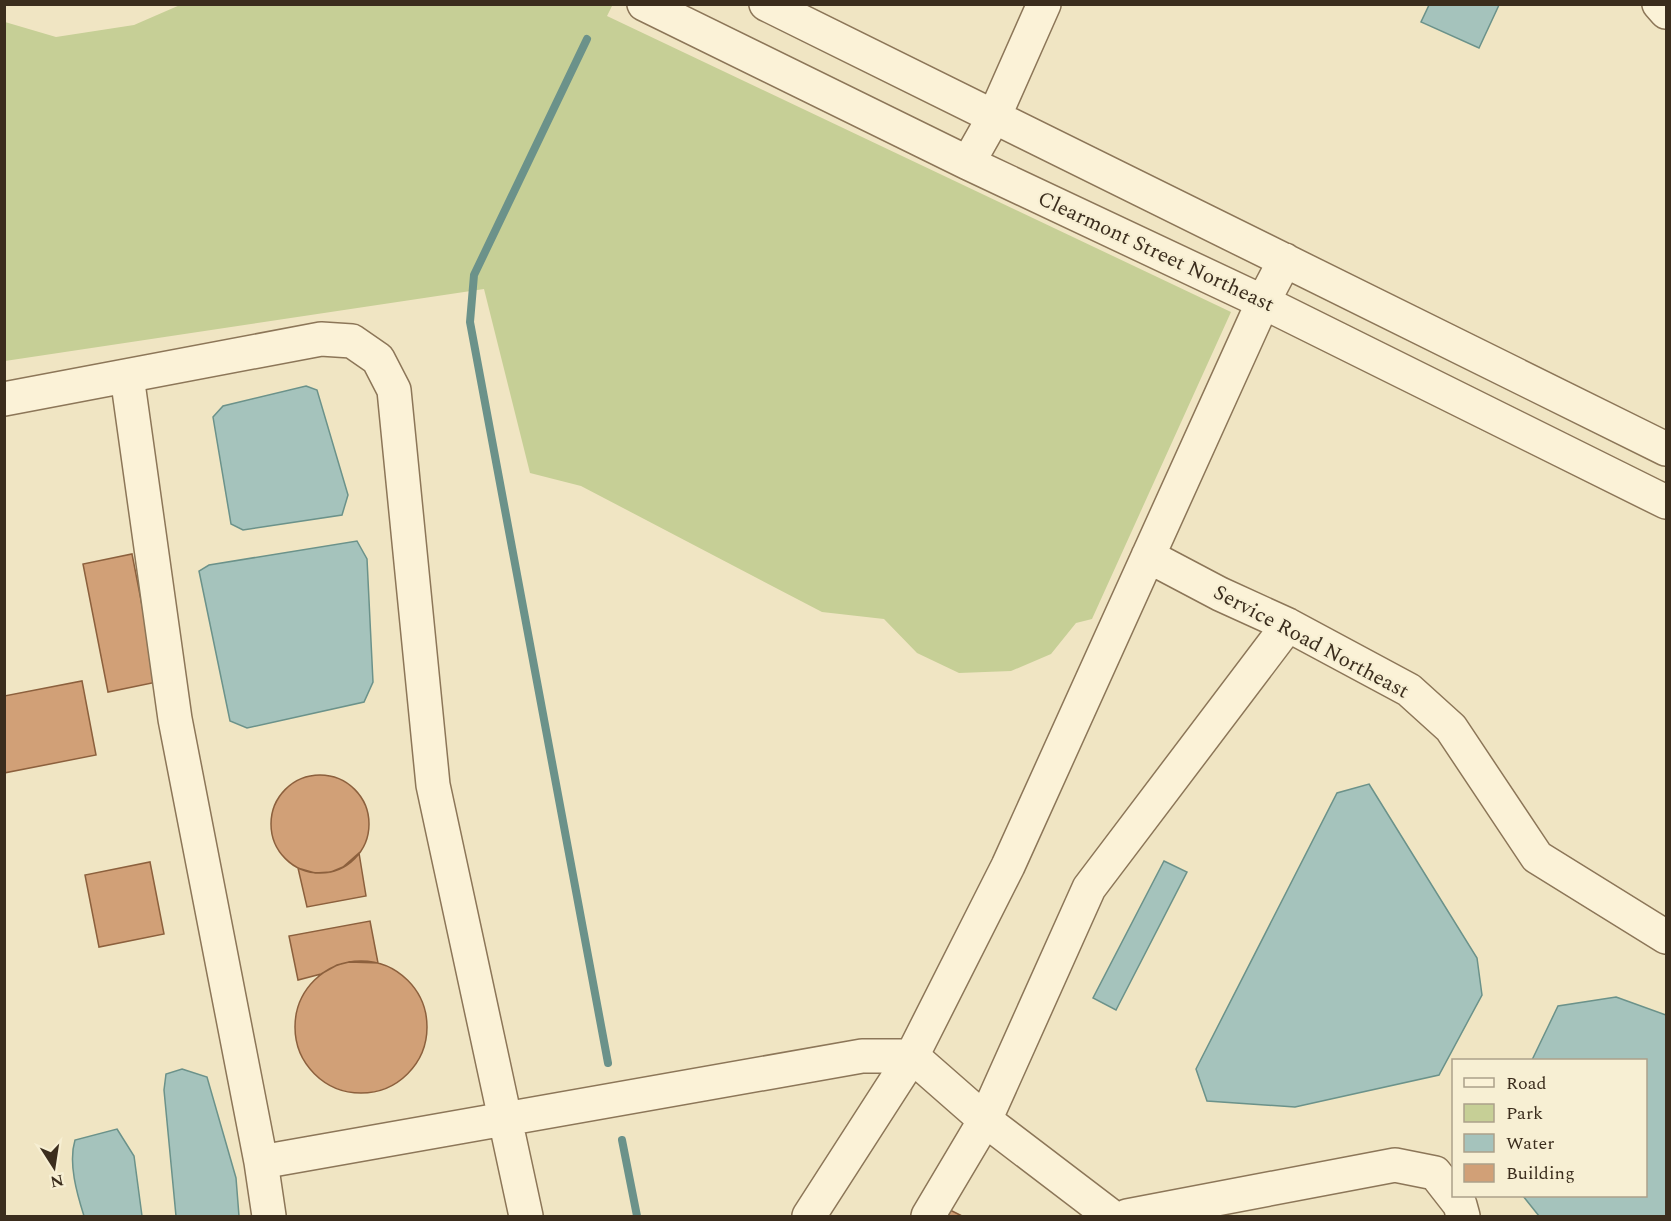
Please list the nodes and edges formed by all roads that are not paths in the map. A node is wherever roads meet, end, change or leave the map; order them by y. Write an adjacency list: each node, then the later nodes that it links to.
1 (644, 4): 7 (street, Clearmont Street Northeast)
2 (766, 4): 6 (street)
3 (1044, 4): 6 (street)
4 (1659, 4): 5 (street)
5 (1666, 12)
6 (994, 117): 7 (street); 8 (street)
7 (968, 164): 9 (street, Clearmont Street Northeast)
8 (1285, 260): 9 (street); 12 (street)
9 (1263, 302): 13 (street, Clearmont Street Northeast); 14 (street)
10 (128, 376): 11 (street); 18 (street); 20 (street)
11 (4, 399)
12 (1666, 449)
13 (1666, 502)
14 (1148, 556): 15 (street, Service Road Northeast); 17 (street)
15 (1288, 625): 16 (street, Service Road Northeast); 19 (street)
16 (1666, 937)
17 (912, 1056): 18 (street); 19 (street); 25 (street)
18 (506, 1118): 20 (street); 24 (street)
19 (985, 1120): 26 (street); 27 (street)
20 (261, 1162): 23 (street)
21 (1452, 1195): 28 (street)
22 (1454, 1197): 29 (street)
23 (269, 1216)
24 (526, 1216)
25 (810, 1216)
26 (928, 1216)
27 (1111, 1216)
28 (1127, 1216)
29 (1462, 1216)

